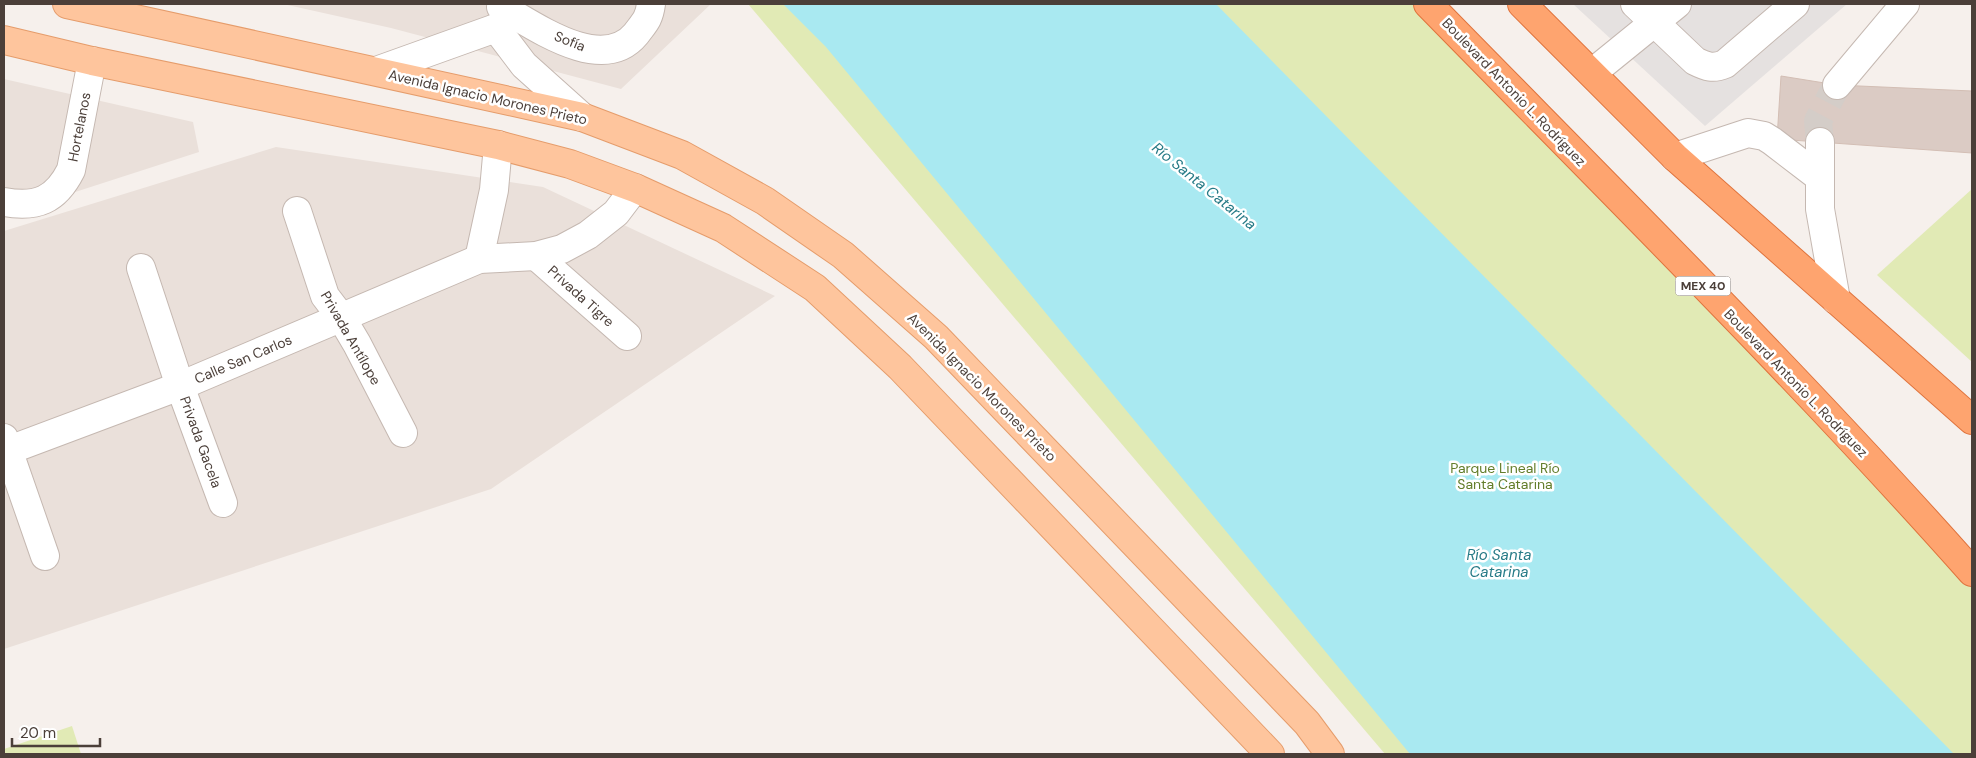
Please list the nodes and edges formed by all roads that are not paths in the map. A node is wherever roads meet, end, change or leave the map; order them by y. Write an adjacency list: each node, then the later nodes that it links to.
1 (67, 4): 12 (main road, Avenida Ignacio Morones Prieto)
2 (651, 4): 8 (street, Sofía)
3 (1428, 4): 35 (highway, Boulevard Antonio L. Rodríguez / MEX 40)
4 (1522, 4): 13 (highway)
5 (1676, 4): 9 (street)
6 (1795, 4): 9 (street)
7 (1905, 4): 14 (street)
8 (498, 13): 12 (street); 15 (street)
9 (1644, 13): 13 (street)
10 (4, 40): 11 (main road)
11 (92, 61): 17 (main road); 21 (street, Hortelanos)
12 (376, 71): 15 (main road, Avenida Ignacio Morones Prieto)
13 (1592, 73): 18 (highway)
14 (1837, 85)
15 (582, 117): 37 (main road, Avenida Ignacio Morones Prieto)
16 (1820, 142): 19 (street)
17 (498, 145): 20 (main road); 24 (street)
18 (1675, 157): 19 (street); 26 (highway)
19 (1819, 177): 26 (street)
20 (635, 188): 23 (street, Calle San Carlos); 36 (main road)
21 (4, 202)
22 (297, 211): 27 (street, Privada Antílope)
23 (536, 256): 24 (street, Calle San Carlos); 28 (street, Privada Tigre)
24 (480, 259): 27 (street, Calle San Carlos)
25 (141, 268): 29 (street, Privada Gacela)
26 (1836, 300): 30 (highway)
27 (341, 317): 29 (street, Calle San Carlos); 31 (street, Privada Antílope)
28 (627, 336)
29 (180, 386): 32 (street, Calle San Carlos); 33 (street, Privada Gacela)
30 (1972, 420)
31 (403, 433)
32 (5, 447): 34 (street)
33 (223, 502)
34 (45, 556)
35 (1972, 572)
36 (1270, 754)
37 (1330, 754)

